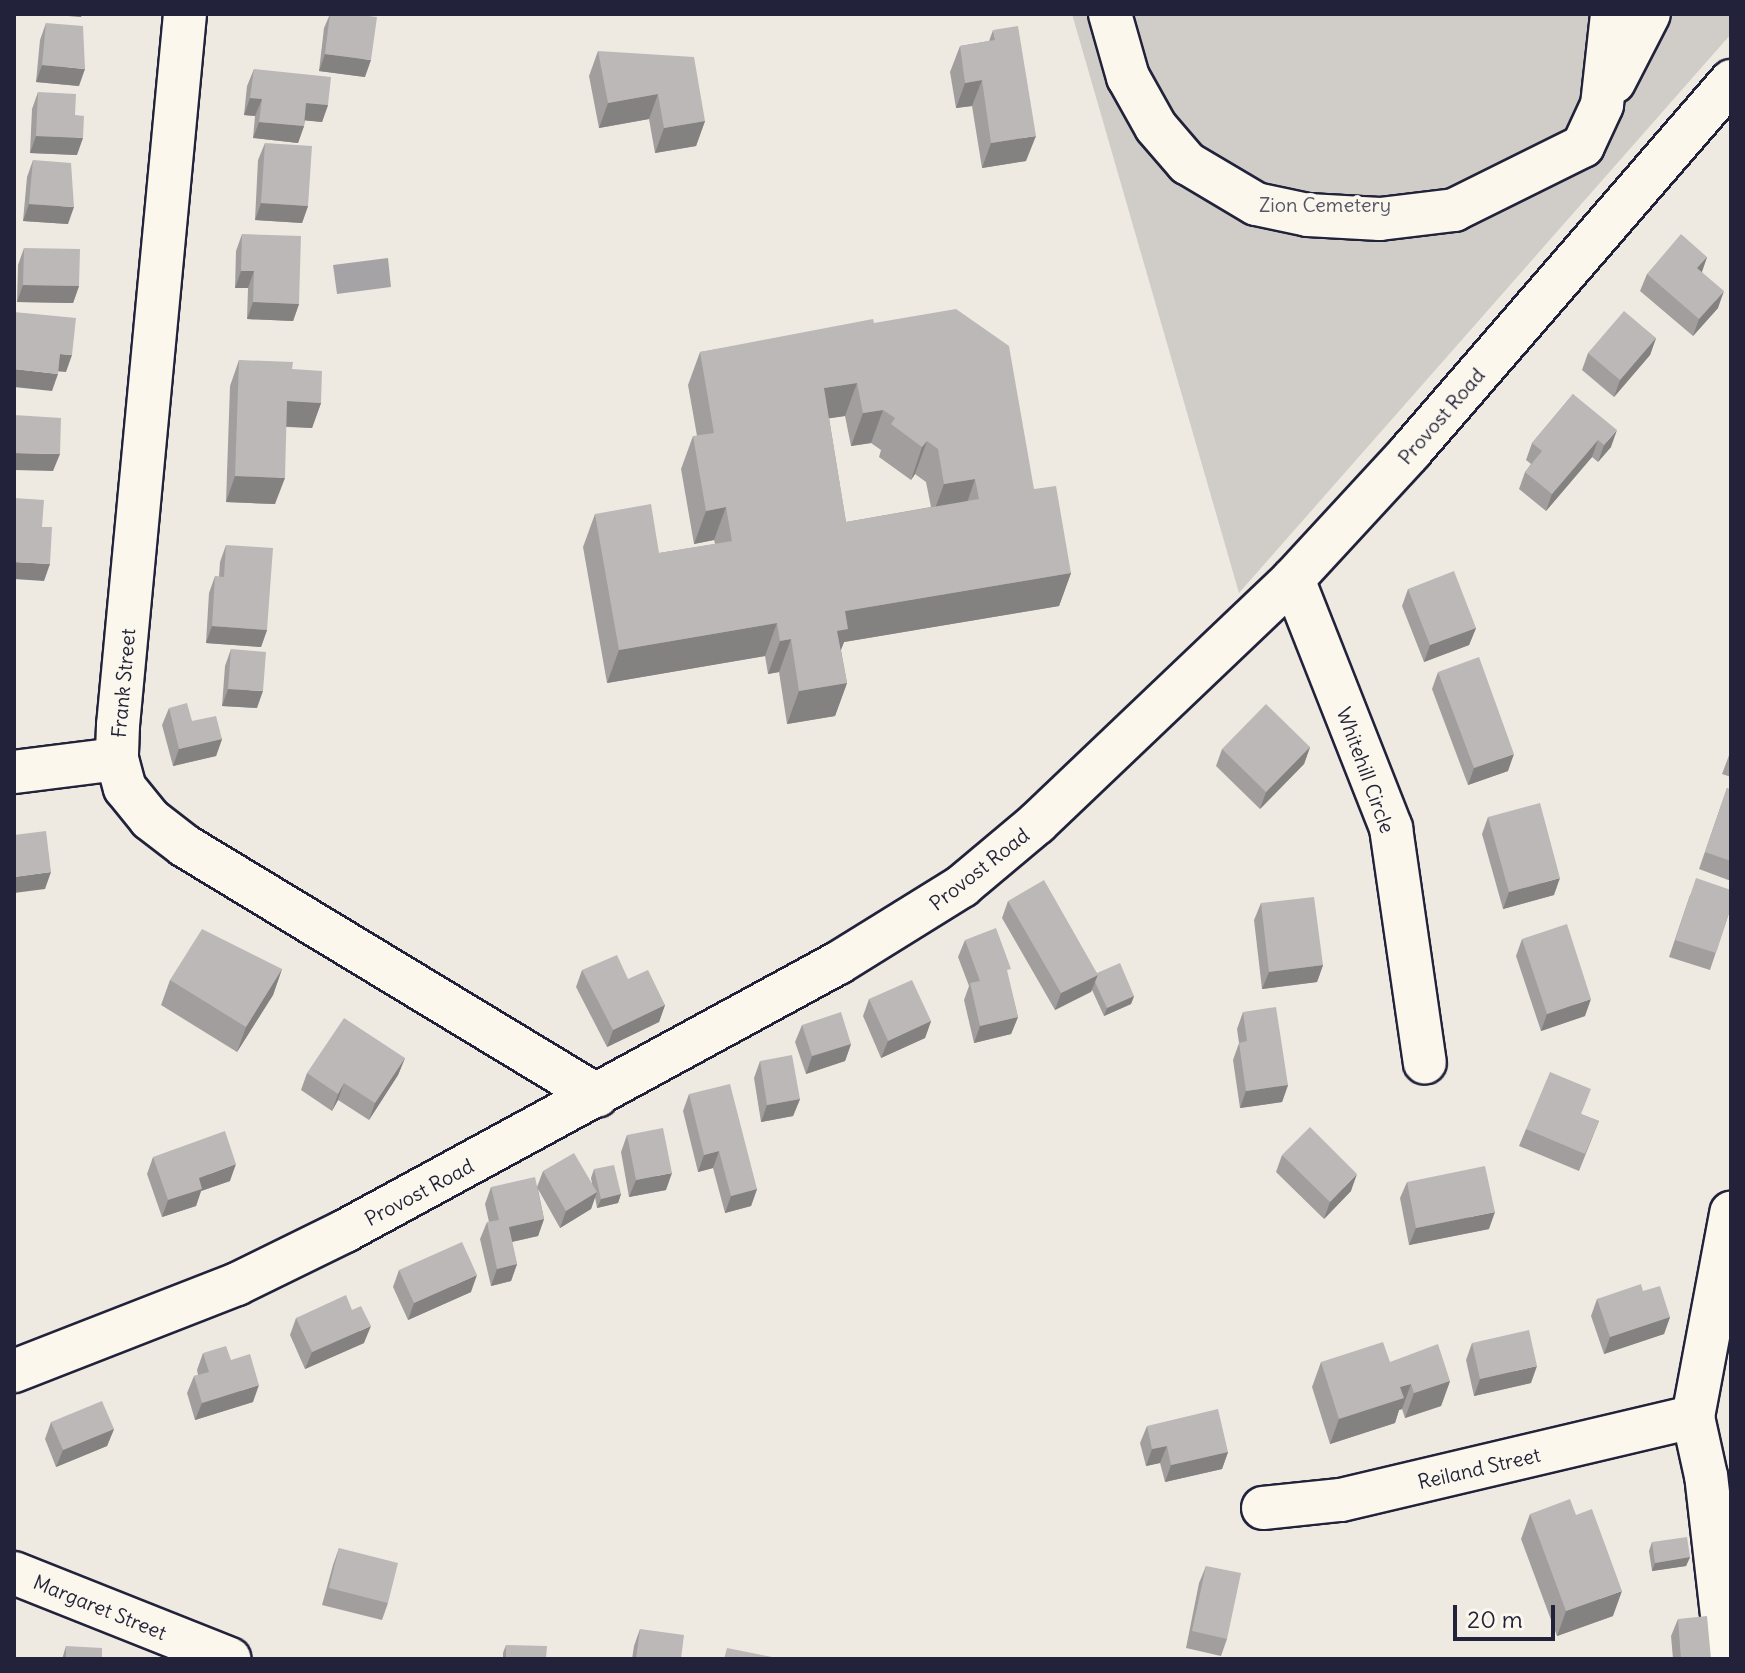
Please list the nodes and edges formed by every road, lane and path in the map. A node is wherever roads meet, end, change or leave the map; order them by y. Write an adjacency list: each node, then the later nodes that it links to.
1 (185, 14): 10 (street, Frank Street)
2 (1110, 14): 7 (street)
3 (1612, 14): 6 (street)
4 (1649, 14): 6 (street)
5 (1731, 81): 8 (street, Provost Road)
6 (1602, 105): 7 (street)
7 (1583, 146): 8 (street)
8 (1632, 195): 9 (street, Provost Road)
9 (1293, 579): 12 (street, Whitehill Circle); 13 (street, Provost Road)
10 (117, 759): 11 (street); 13 (street, Frank Street)
11 (14, 772)
12 (1425, 1063)
13 (597, 1096): 15 (street, Provost Road)
14 (1731, 1213): 16 (street)
15 (14, 1371)
16 (1693, 1417): 17 (street, Reiland Street); 20 (street)
17 (1263, 1508)
18 (14, 1573): 19 (street, Margaret Street)
19 (230, 1659)
20 (1727, 1659)

